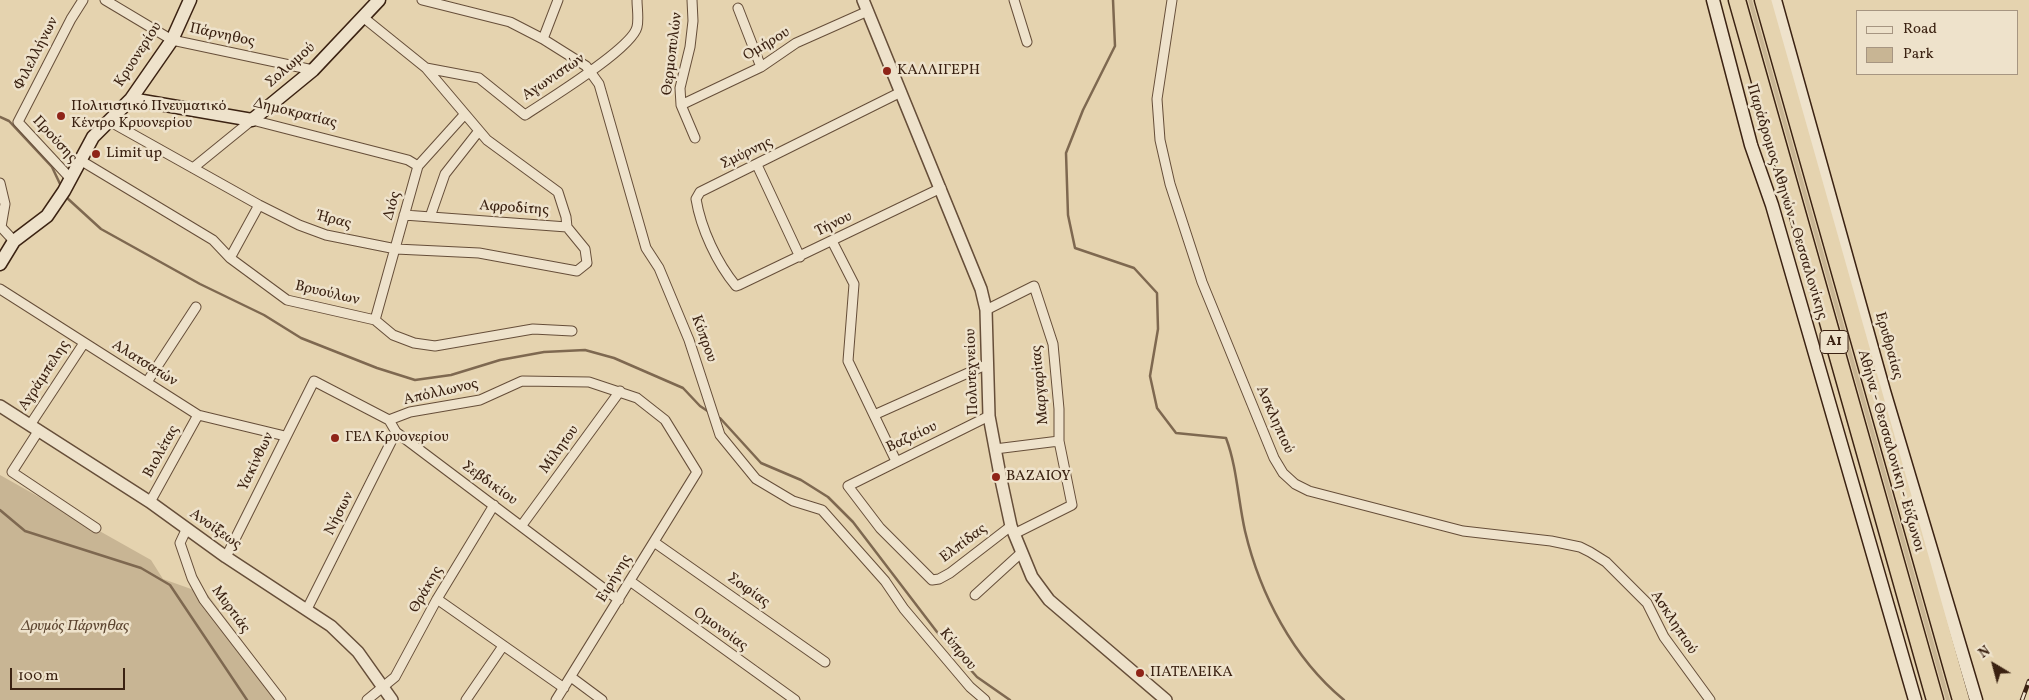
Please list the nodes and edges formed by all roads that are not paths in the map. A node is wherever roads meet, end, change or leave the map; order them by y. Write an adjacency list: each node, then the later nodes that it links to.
1 (83, 0): 32 (street, Φιλελλήνων)
2 (105, 0): 20 (street, Πάρνηθος)
3 (190, 0): 20 (main road, Κρυονερίου)
4 (379, 0): 18 (main road, Σολωμού)
5 (422, 0): 19 (street, Κύπρου)
6 (558, 0): 19 (street)
7 (637, 0): 25 (street, Αγωνιστών)
8 (692, 0): 28 (street, Θερμοπυλών)
9 (863, 0): 17 (street, Πολυτεχνείου)
10 (1014, 0): 21 (street)
11 (1172, 0): 106 (street, Ασκληπιού)
12 (1713, 0): 107 (main road, Παράδρομος Αθηνών - Θεσσαλονίκης)
13 (1737, 0): 108 (highway, Αθήνα - Θεσσαλονίκη - Εύζωνοι / Α1)
14 (1763, 0): 109 (highway, Αθήνα - Θεσσαλονίκη - Εύζωνοι / Α1)
15 (1775, 0): 110 (main road, Ερυθραίας)
16 (738, 8): 22 (street)
17 (868, 11): 22 (street, Ομήρου); 26 (street, Πολυτεχνείου)
18 (364, 18): 23 (street); 24 (main road, Σολωμού)
19 (543, 39): 25 (street, Κύπρου)
20 (172, 40): 24 (street, Πάρνηθος); 27 (main road, Κρυονερίου)
21 (1027, 42)
22 (761, 67): 28 (street, Ομήρου)
23 (426, 68): 25 (street, Αγωνιστών); 29 (street)
24 (313, 70): 30 (main road, Σολωμού)
25 (590, 71): 104 (street, Κύπρου)
26 (902, 92): 36 (street, Σμύρνης); 41 (street, Πολυτεχνείου)
27 (131, 99): 30 (main road, Δημοκρατίας); 31 (main road, Κρυονερίου)
28 (681, 105): 34 (street, Θερμοπυλών)
29 (464, 115): 33 (street); 37 (street, Διός)
30 (252, 120): 37 (street, Δημοκρατίας); 38 (street, Σολωμού)
31 (109, 121): 35 (main road, Κρυονερίου); 38 (street, Ήρας)
32 (18, 122): 39 (street, Προύσης)
33 (478, 132): 44 (street); 46 (street)
34 (695, 138)
35 (80, 160): 39 (main road, Κρυονερίου); 51 (street, Βρυούλων)
36 (757, 165): 50 (street); 54 (street, Σμύρνης)
37 (418, 166): 43 (street, Διός)
38 (193, 168): 42 (street, Ήρας)
39 (70, 178): 47 (main road, Κρυονερίου)
40 (0, 183): 45 (street)
41 (941, 188): 48 (street, Τήνου); 57 (street, Πολυτεχνείου)
42 (259, 205): 49 (street, Ήρας); 51 (street)
43 (404, 215): 44 (street, Αφροδίτης); 49 (street, Διός)
44 (430, 217): 46 (street, Αφροδίτης)
45 (0, 227): 47 (street)
46 (566, 227): 53 (street, Αφροδίτης)
47 (14, 241): 52 (main road, Κρυονερίου)
48 (832, 241): 50 (street, Τήνου); 66 (street)
49 (396, 249): 53 (street, Ήρας); 58 (street, Διός)
50 (800, 257): 54 (street, Τήνου)
51 (230, 258): 58 (street, Βρυούλων)
52 (0, 264)
53 (577, 271)
54 (738, 286)
55 (0, 289): 60 (street, Αλατσατών)
56 (196, 307): 62 (street)
57 (986, 310): 61 (street, Πολυτεχνείου); 72 (street, Μαργαρίτας)
58 (376, 320): 59 (street, Βρυούλων)
59 (572, 331)
60 (84, 343): 62 (street, Αλατσατών); 69 (street, Αγράμπελης)
61 (988, 364): 66 (street); 67 (street, Πολυτεχνείου)
62 (147, 382): 65 (street, Αλατσατών)
63 (620, 391): 68 (street, Απόλλωνος); 75 (street, Απόλλωνος); 79 (street, Μίλητου)
64 (0, 406): 69 (street, Ανοίξεως)
65 (198, 415): 71 (street, Αλατσατών); 76 (street, Βιολέτας)
66 (874, 415): 74 (street)
67 (989, 416): 73 (street, Πολυτεχνείου); 74 (street, Βαζαίου)
68 (389, 420): 70 (street, Σεβδικίου); 71 (street, Υακίνθων)
69 (34, 428): 76 (street, Ανοίξεως); 80 (street, Αγράμπελης)
70 (396, 432): 77 (street, Σεβδικίου); 91 (street, Νήσων)
71 (285, 436): 85 (street, Υακίνθων)
72 (1059, 441): 73 (street); 78 (street, Μαργαρίτας)
73 (995, 449): 82 (street, Πολυτεχνείου)
74 (896, 461): 86 (street, Βαζαίου)
75 (697, 472): 83 (street, Ειρήνης)
76 (150, 502): 81 (street, Ανοίξεως)
77 (494, 505): 79 (street, Σεβδικίου); 89 (street, Θράκης)
78 (1072, 505): 82 (street, Ελπίδας)
79 (522, 525): 90 (street, Σεβδικίου)
80 (96, 528)
81 (187, 528): 85 (street, Ανοίξεως); 97 (street, Μυρτιάς)
82 (1012, 530): 84 (street, Πολυτεχνείου); 86 (street, Ελπίδας)
83 (654, 542): 87 (street, Ειρήνης); 93 (street, Σοφίας)
84 (1021, 553): 88 (street); 105 (street, Πολυτεχνείου)
85 (226, 557): 91 (street, Ανοίξεως)
86 (932, 580)
87 (630, 582): 90 (street, Ειρήνης); 103 (street, Ομονοίας)
88 (974, 595)
89 (437, 599): 92 (street); 95 (street, Θράκης)
90 (619, 600): 94 (street, Ειρήνης)
91 (308, 608): 95 (street, Ανοίξεως)
92 (504, 646): 96 (street); 100 (street)
93 (825, 662)
94 (571, 677): 96 (street, Ειρήνης); 102 (street)
95 (384, 688): 98 (street, Θράκης); 99 (street, Ανοίξεως)
96 (564, 688): 101 (street, Ειρήνης)
97 (281, 700)
98 (367, 700)
99 (392, 700)
100 (466, 700)
101 (556, 700)
102 (602, 700)
103 (795, 700)
104 (985, 700)
105 (1166, 700)
106 (1710, 700)
107 (1915, 700)
108 (1935, 700)
109 (1961, 700)
110 (1976, 700)

